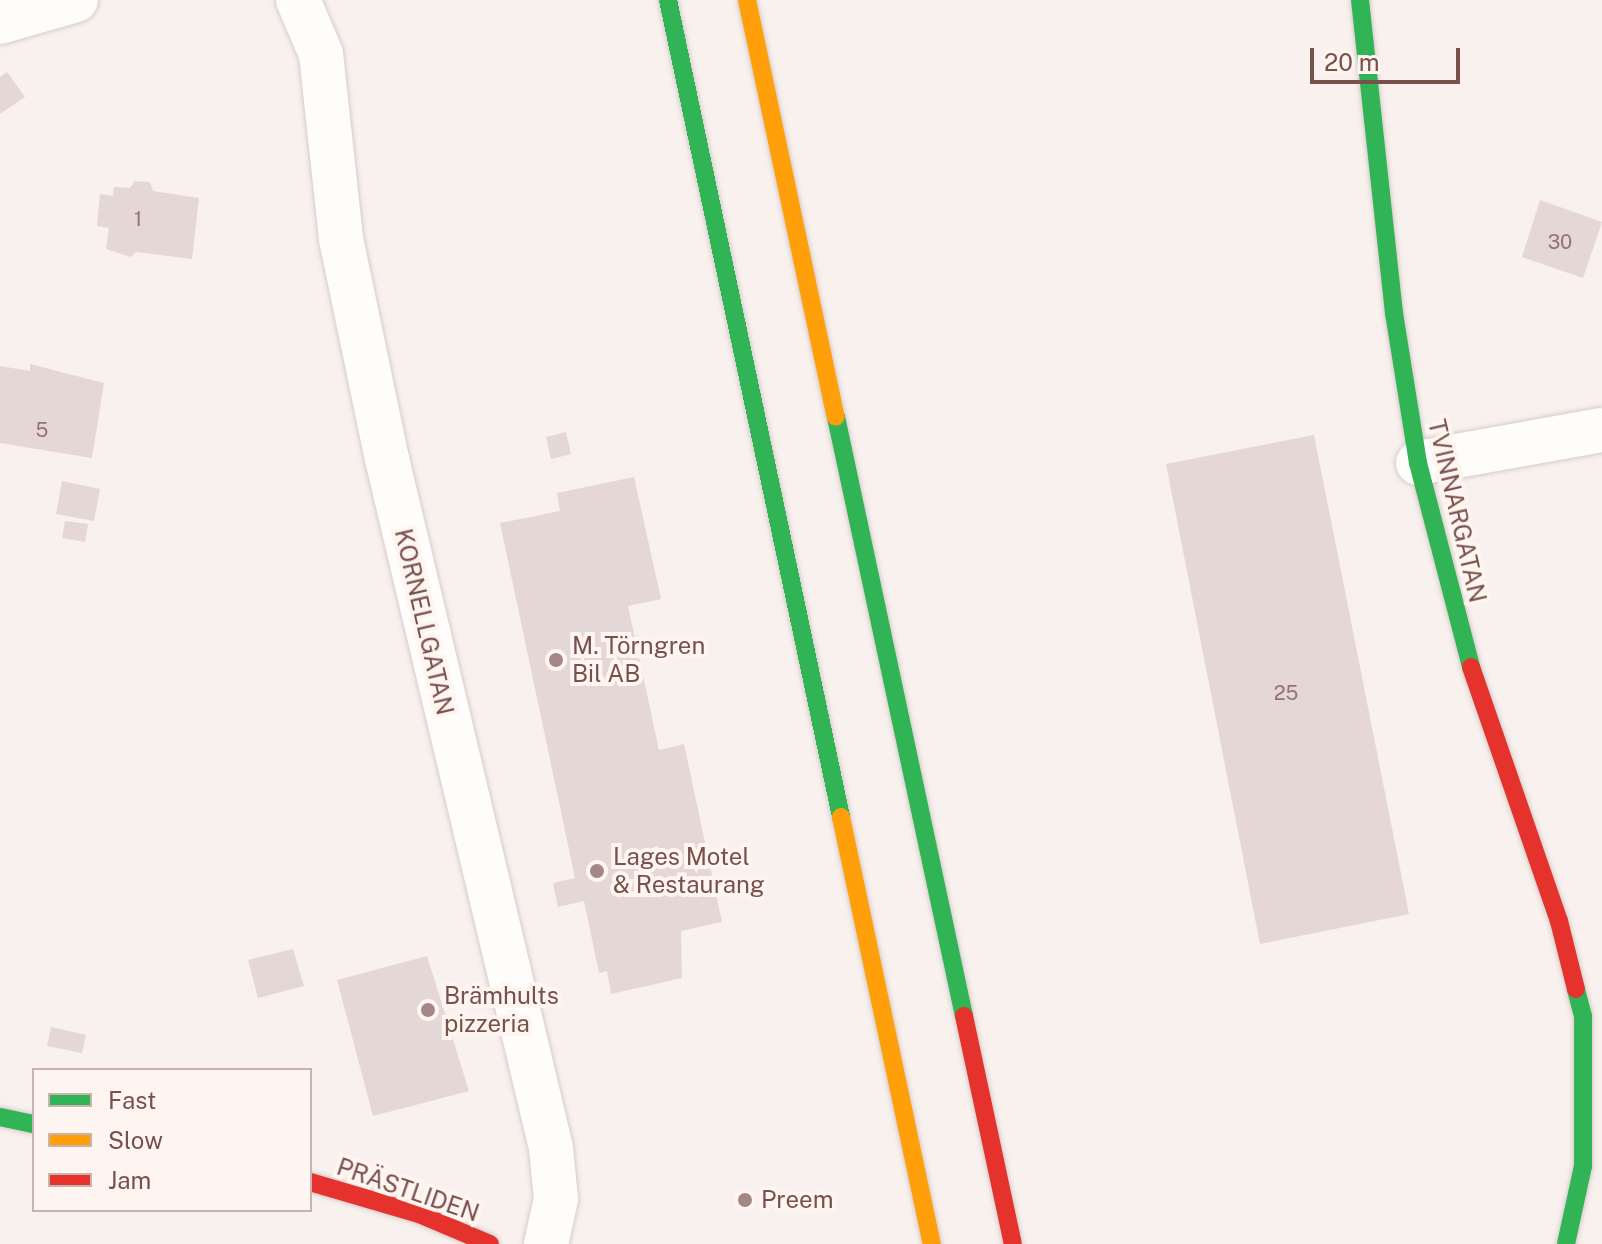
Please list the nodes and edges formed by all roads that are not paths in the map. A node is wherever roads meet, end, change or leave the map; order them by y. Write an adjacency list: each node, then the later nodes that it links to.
1 (76, 0): 6 (street)
2 (668, 0): 16 (main road)
3 (747, 0): 17 (main road)
4 (1360, 0): 8 (main road, TVINNARGATAN)
5 (293, 2): 15 (street, KORNELLGATAN)
6 (0, 22)
7 (1602, 430): 8 (street)
8 (1418, 463): 9 (main road, TVINNARGATAN)
9 (1583, 1016): 10 (main road, TVINNARGATAN); 18 (main road, TVINNARGATAN)
10 (1602, 1046)
11 (0, 1117): 12 (main road)
12 (32, 1124)
13 (312, 1183): 14 (main road, PRÄSTLIDEN)
14 (490, 1244)
15 (546, 1244)
16 (932, 1244)
17 (1013, 1244)
18 (1566, 1244)

